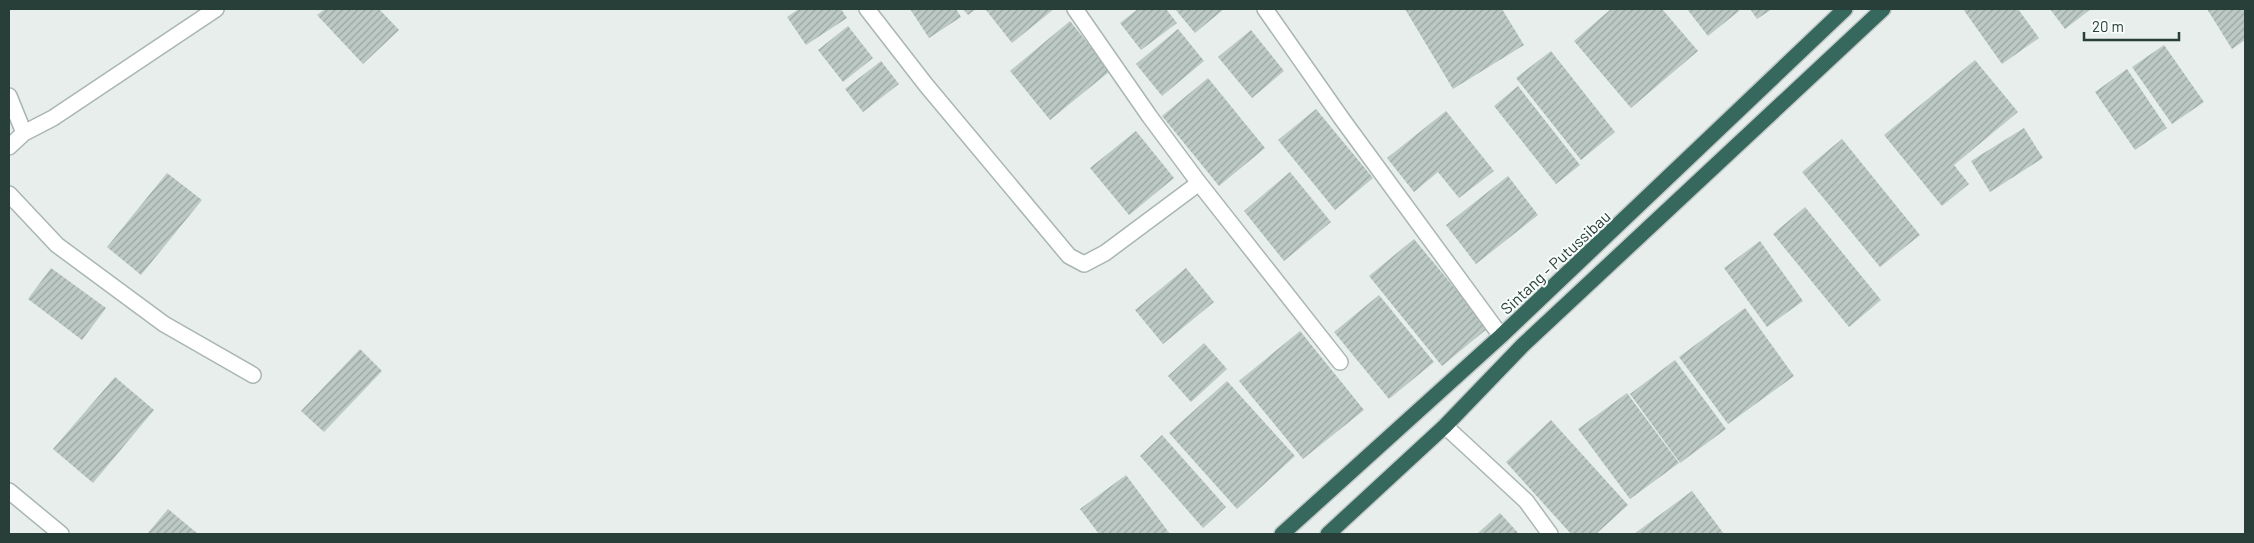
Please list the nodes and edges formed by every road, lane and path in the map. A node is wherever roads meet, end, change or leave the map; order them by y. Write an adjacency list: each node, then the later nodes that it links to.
1 (216, 9): 8 (street)
2 (867, 9): 10 (street)
3 (1075, 9): 10 (street)
4 (1265, 9): 12 (street)
5 (1846, 9): 12 (highway, Sintang - Putussibau)
6 (1883, 9): 15 (highway)
7 (9, 96): 8 (street)
8 (24, 133): 9 (street)
9 (9, 147)
10 (1199, 183): 13 (street)
11 (9, 194): 14 (street)
12 (1501, 336): 18 (highway, Sintang - Putussibau)
13 (1340, 362)
14 (253, 375)
15 (1445, 426): 19 (highway); 20 (street)
16 (9, 491): 17 (street)
17 (61, 534)
18 (1282, 534)
19 (1328, 534)
20 (1550, 534)

